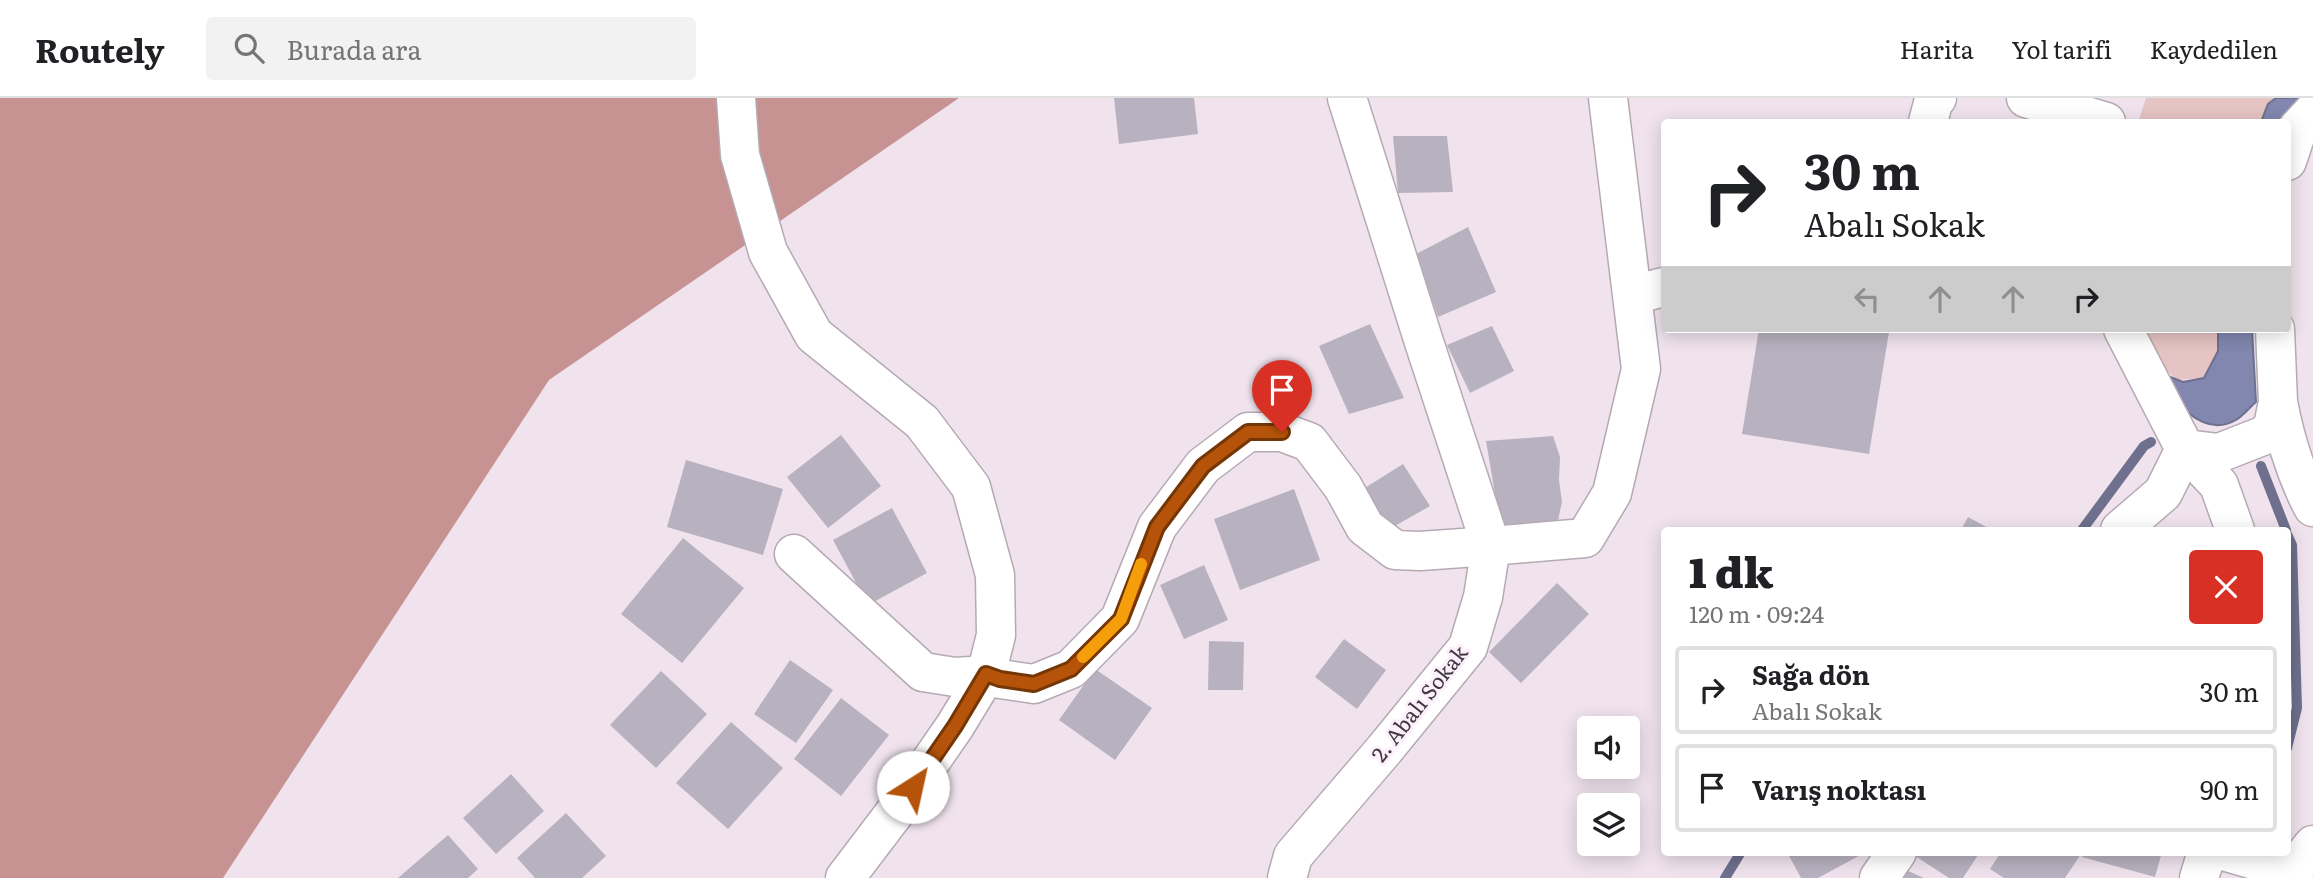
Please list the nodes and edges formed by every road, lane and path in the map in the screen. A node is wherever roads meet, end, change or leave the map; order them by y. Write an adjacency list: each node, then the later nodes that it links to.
1 (736, 98): 20 (street)
2 (1347, 98): 18 (street)
3 (1608, 98): 10 (street)
4 (1937, 98): 8 (street)
5 (2026, 98): 7 (street)
6 (2313, 112): 9 (street)
7 (2109, 114)
8 (1929, 119)
9 (2291, 149)
10 (1648, 291): 18 (street)
11 (2125, 333): 14 (street)
12 (2275, 333): 13 (street)
13 (2278, 402): 14 (street); 15 (street)
14 (2185, 449): 16 (street); 17 (street)
15 (2313, 507)
16 (2123, 527)
17 (2234, 527)
18 (1491, 546): 20 (street); 26 (street, 2. Abalı Sokak)
19 (794, 554): 20 (street)
20 (986, 674): 25 (street)
21 (1894, 856): 27 (street)
22 (2206, 856): 28 (street)
23 (2241, 856): 24 (street)
24 (2298, 865)
25 (845, 878)
26 (1287, 878)
27 (1879, 878)
28 (2199, 878)

